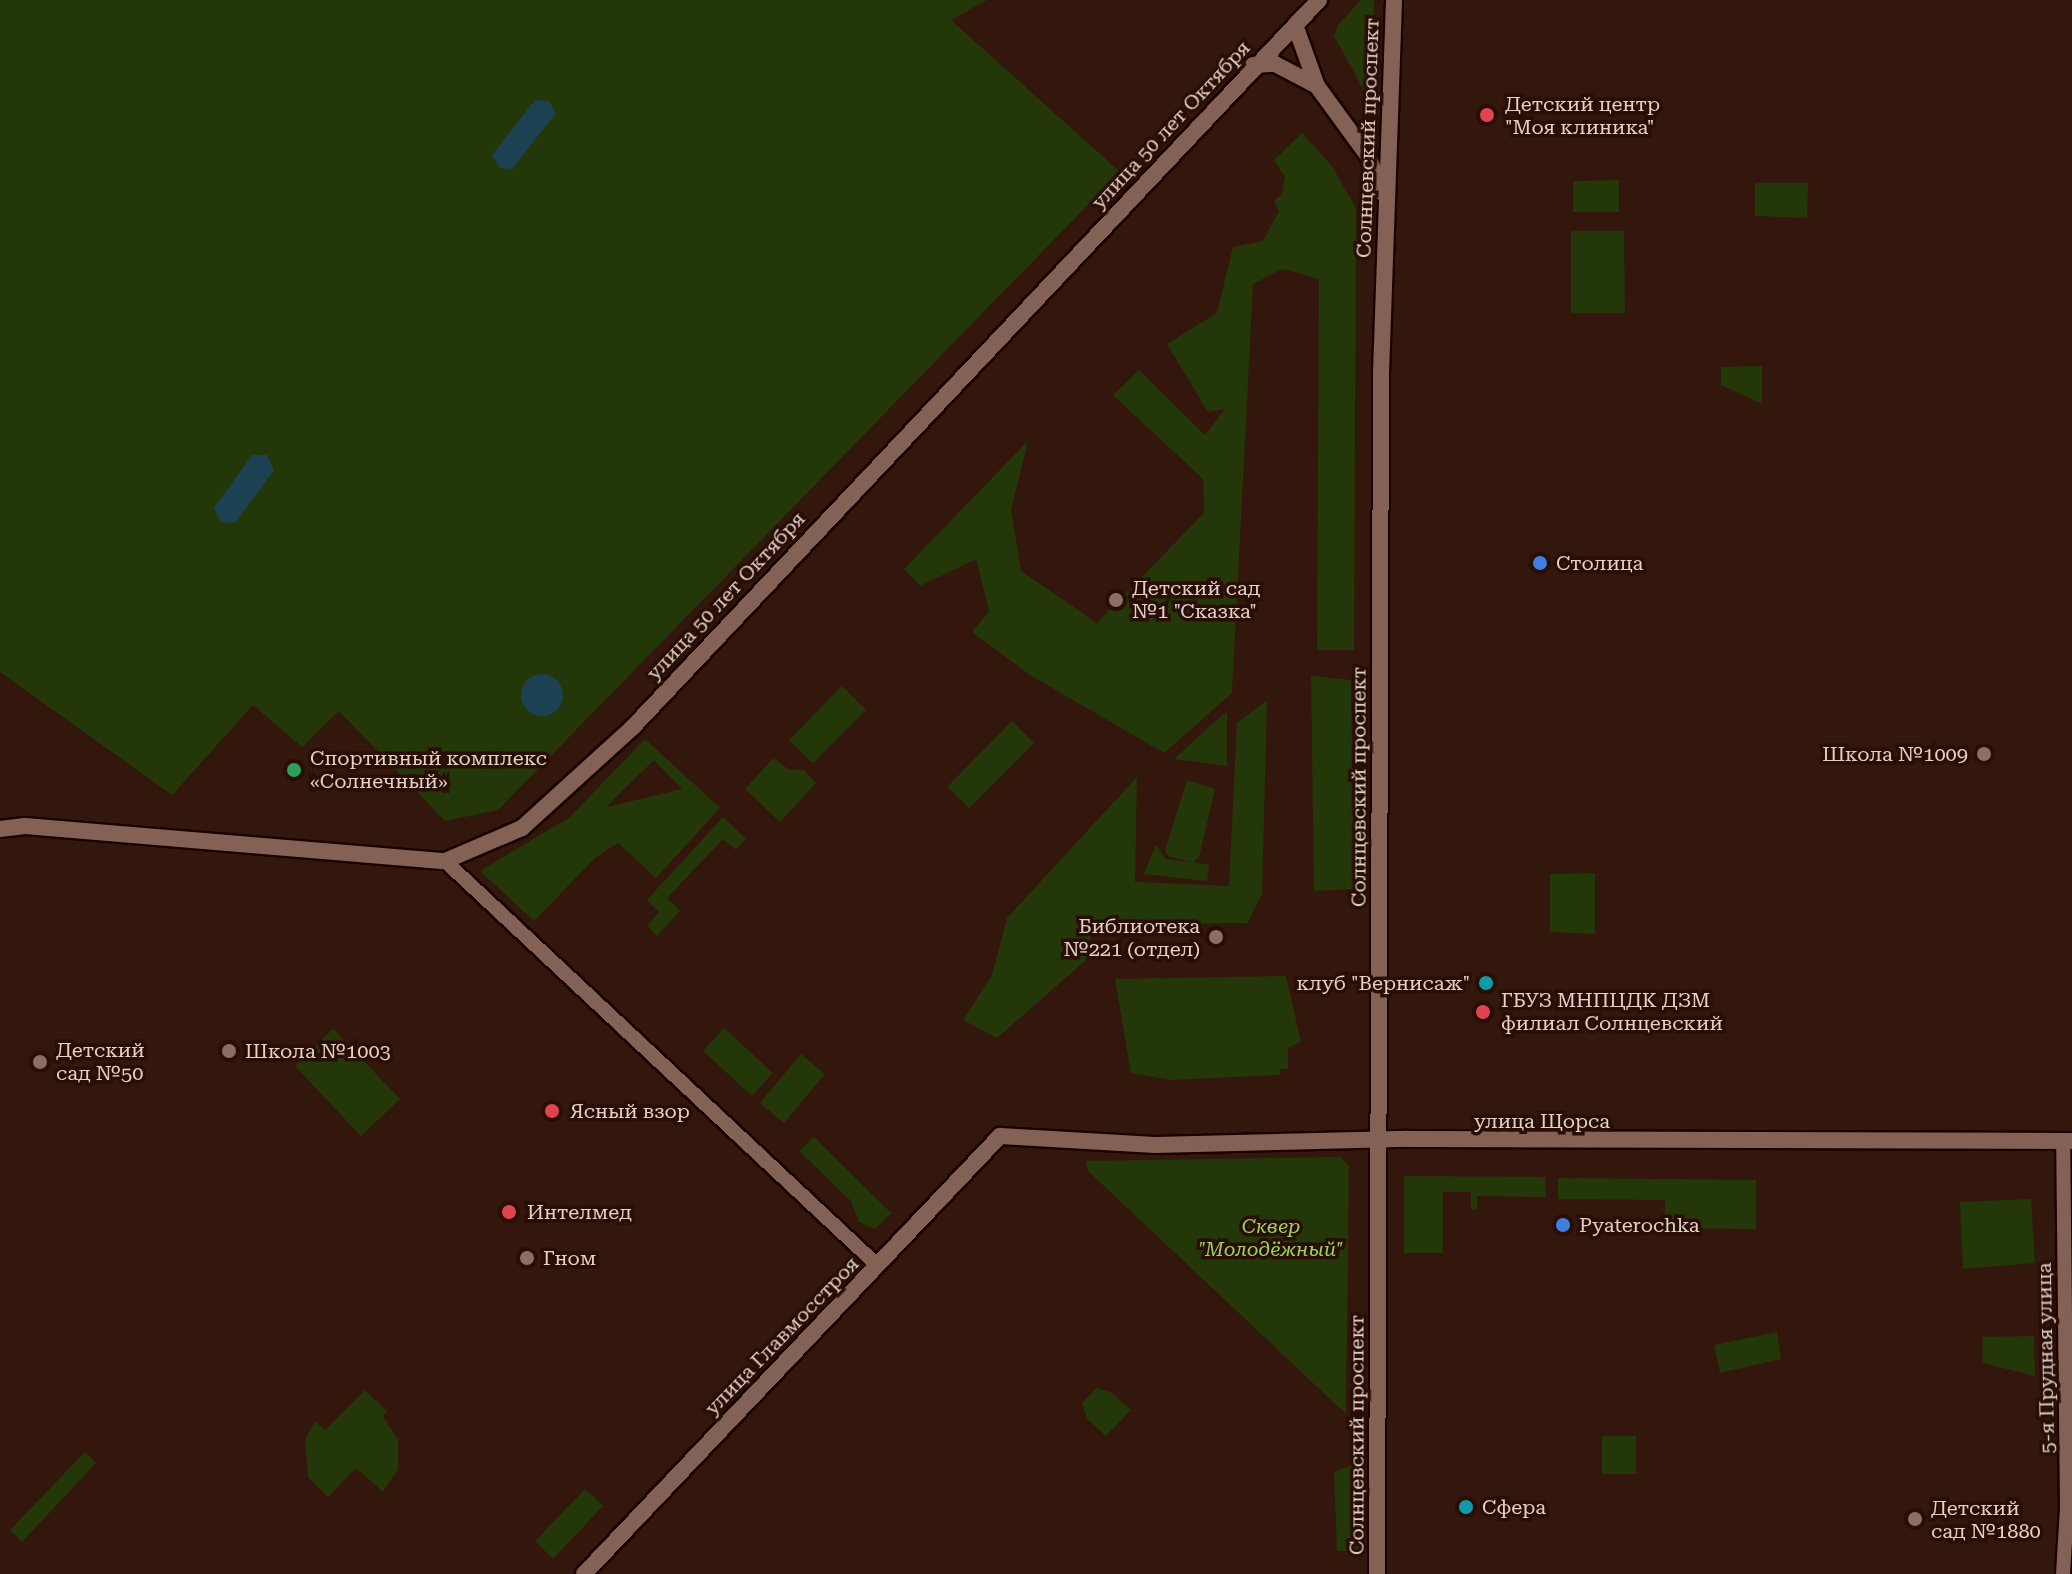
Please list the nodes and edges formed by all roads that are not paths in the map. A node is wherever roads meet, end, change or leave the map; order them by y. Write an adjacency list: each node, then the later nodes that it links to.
1 (1319, 0): 3 (street, улица 50 лет Октября)
2 (1392, 4): 6 (street, Солнцевский проспект)
3 (1295, 25): 4 (street, улица 50 лет Октября); 5 (street)
4 (1253, 65): 5 (street); 8 (street, улица 50 лет Октября)
5 (1317, 86): 6 (street)
6 (1384, 209): 11 (street, Солнцевский проспект)
7 (0, 829): 8 (street, улица 50 лет Октября)
8 (445, 861): 12 (street)
9 (1012, 1135): 11 (street, улица Щорса); 12 (street, улица Главмосстроя)
10 (2067, 1141): 11 (street, улица Щорса); 15 (street, 5-я Прудная улица)
11 (1376, 1142): 14 (street, Солнцевский проспект)
12 (877, 1265): 13 (street, улица Главмосстроя)
13 (584, 1574)
14 (1377, 1574)
15 (2063, 1574)

